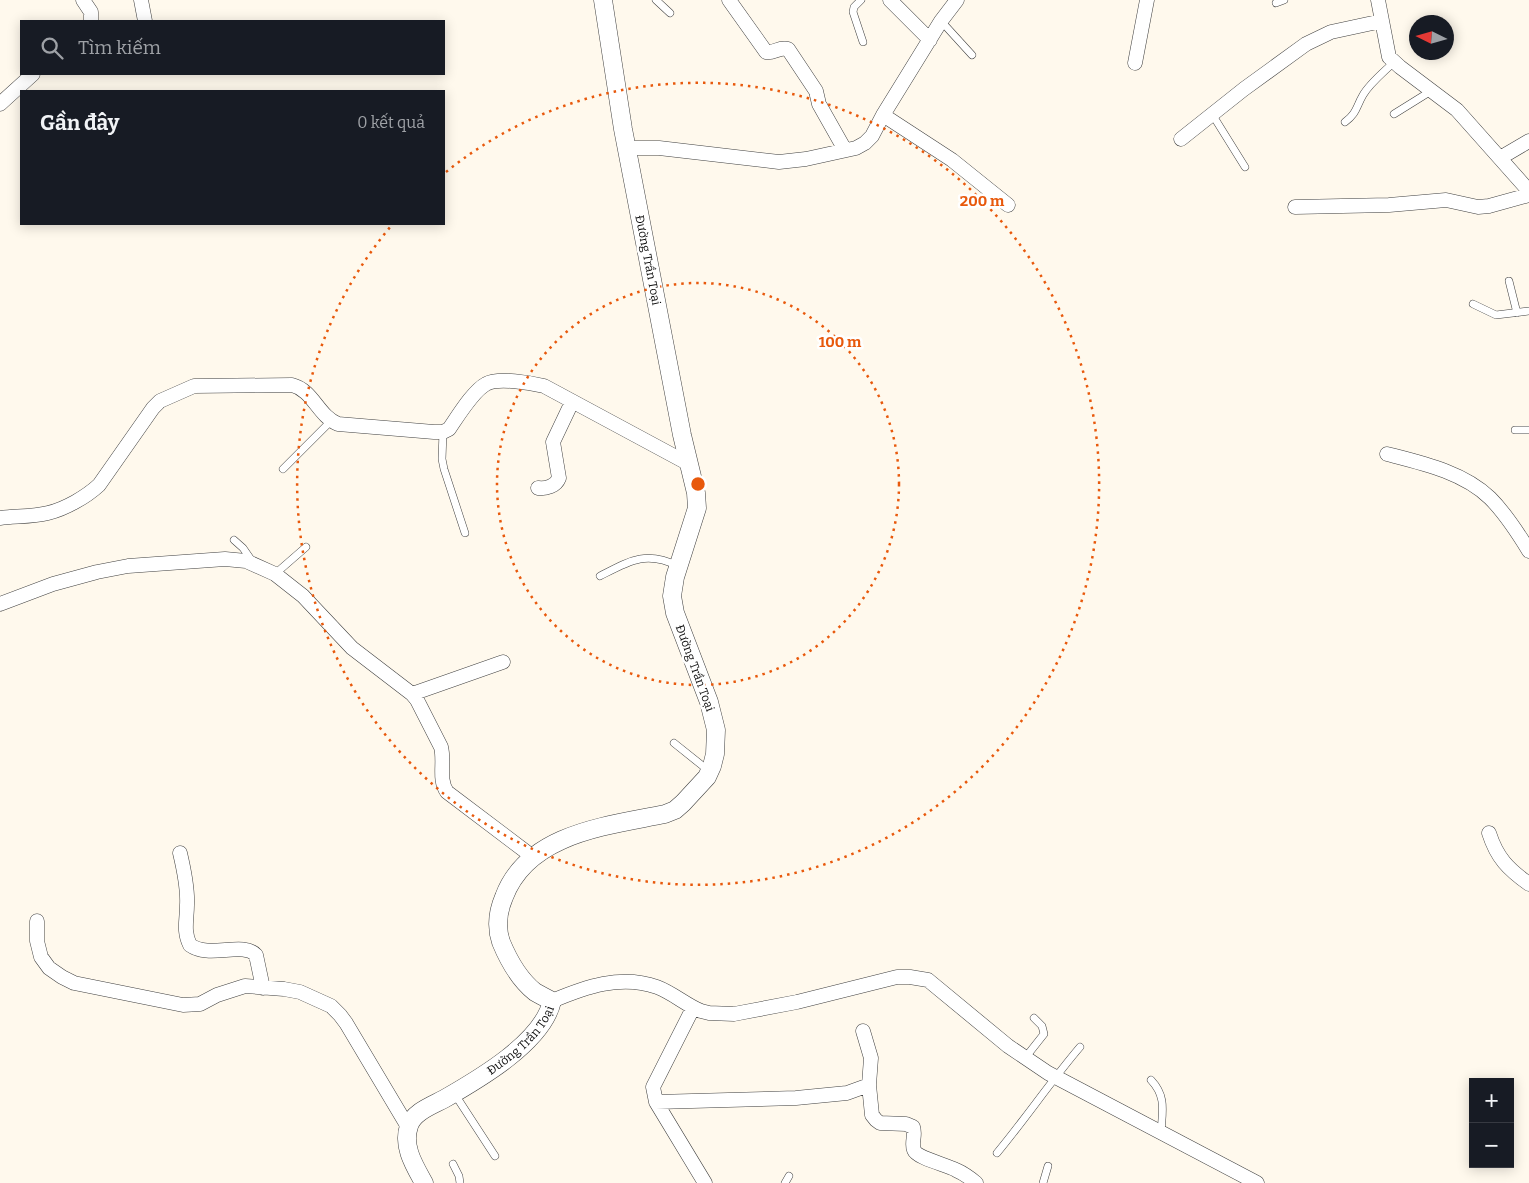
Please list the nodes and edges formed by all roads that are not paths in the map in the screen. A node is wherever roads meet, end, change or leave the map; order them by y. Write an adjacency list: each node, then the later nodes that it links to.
1 (83, 0): 14 (street)
2 (141, 0): 15 (street)
3 (603, 0): 32 (street, Đường Trần Toại)
4 (656, 0): 13 (lane)
5 (729, 0): 33 (street)
6 (861, 0): 19 (lane)
7 (890, 0): 18 (street)
8 (957, 0): 16 (street)
9 (1147, 0): 22 (street)
10 (1284, 0): 12 (lane)
11 (1378, 0): 17 (street)
12 (1276, 3)
13 (670, 13)
14 (92, 20)
15 (145, 20)
16 (941, 21): 18 (street); 20 (lane)
17 (1382, 21): 21 (street); 26 (street)
18 (930, 40): 28 (street)
19 (863, 42)
20 (972, 55)
21 (1394, 62): 24 (street); 29 (lane)
22 (1135, 63)
23 (32, 75): 25 (street)
24 (1431, 92): 27 (lane); 34 (street)
25 (0, 104)
26 (1212, 114): 30 (street); 35 (lane)
27 (1394, 114)
28 (883, 115): 33 (street); 38 (street)
29 (1345, 122)
30 (1181, 138)
31 (1529, 141): 34 (street)
32 (627, 148): 33 (street); 50 (street, Đường Trần Toại)
33 (845, 150)
34 (1500, 158): 36 (street)
35 (1245, 167)
36 (1529, 191)
37 (1529, 195): 39 (street)
38 (1008, 205)
39 (1295, 207)
40 (1509, 281): 43 (lane)
41 (1474, 304): 43 (lane)
42 (1529, 311): 43 (lane)
43 (1517, 313)
44 (572, 402): 48 (street); 50 (street); 52 (street)
45 (331, 421): 48 (street); 51 (lane); 53 (street)
46 (1515, 430): 47 (lane)
47 (1529, 430)
48 (443, 432): 54 (lane)
49 (1387, 454): 57 (street)
50 (689, 464): 59 (street, Đường Trần Toại)
51 (283, 469)
52 (538, 488)
53 (0, 518)
54 (465, 533)
55 (234, 540): 58 (lane)
56 (306, 547): 60 (lane)
57 (1529, 551)
58 (254, 564): 60 (street); 62 (street)
59 (678, 566): 61 (lane); 66 (street, Đường Trần Toại)
60 (275, 574): 64 (street)
61 (600, 576)
62 (0, 604)
63 (503, 662): 64 (street)
64 (412, 694): 69 (street)
65 (674, 743): 66 (lane)
66 (710, 771): 69 (street, Đường Trần Toại)
67 (1489, 833): 70 (street)
68 (180, 853): 72 (street)
69 (532, 856): 73 (street, Đường Trần Toại)
70 (1529, 884)
71 (37, 921): 72 (street)
72 (262, 988): 84 (street)
73 (552, 1001): 74 (street); 82 (street, Đường Trần Toại)
74 (693, 1008): 78 (street); 83 (street)
75 (1034, 1018): 78 (lane)
76 (863, 1031): 81 (street)
77 (1080, 1047): 79 (lane)
78 (1025, 1058): 79 (street)
79 (1055, 1077): 85 (street); 86 (lane)
80 (1151, 1080): 85 (lane)
81 (869, 1085): 83 (street); 96 (street)
82 (454, 1093): 84 (street, Đường Trần Toại); 87 (lane)
83 (656, 1102): 94 (street)
84 (408, 1127): 92 (street)
85 (1161, 1133): 91 (street)
86 (997, 1153)
87 (495, 1156)
88 (453, 1164): 93 (lane)
89 (1048, 1166): 97 (lane)
90 (790, 1176): 95 (lane)
91 (1241, 1179): 98 (street)
92 (424, 1183)
93 (460, 1183)
94 (704, 1183)
95 (785, 1183)
96 (976, 1183)
97 (1043, 1183)
98 (1257, 1183)

